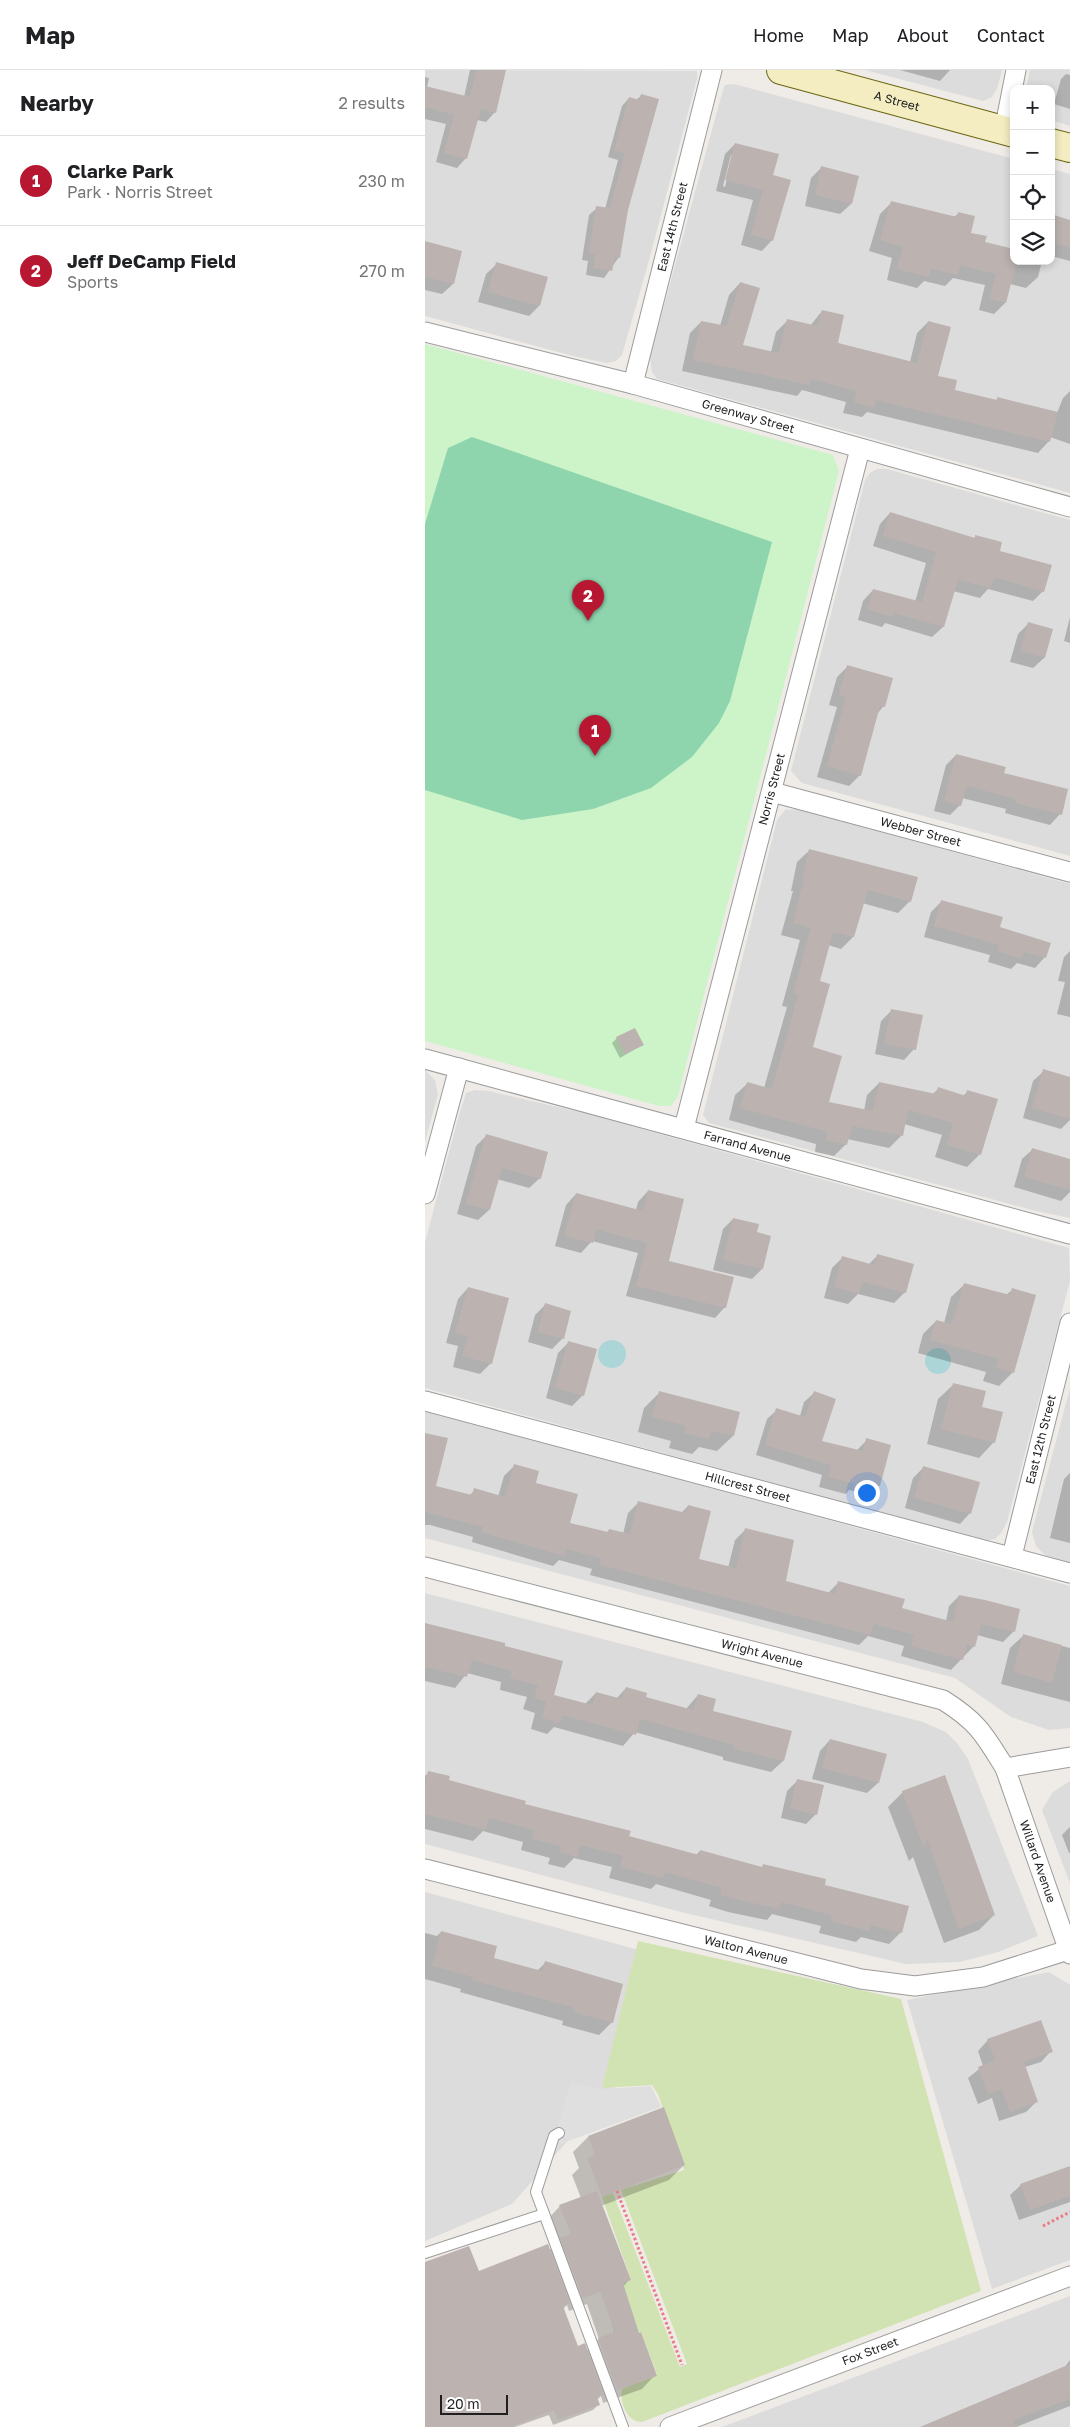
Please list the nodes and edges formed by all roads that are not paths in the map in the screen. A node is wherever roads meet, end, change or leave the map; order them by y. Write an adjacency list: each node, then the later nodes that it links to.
1 (712, 70): 8 (street, East 14th Street)
2 (781, 70): 4 (street, A Street)
3 (1017, 70): 4 (street)
4 (1009, 132)
5 (1055, 144): 6 (street)
6 (1070, 148)
7 (425, 332): 8 (street, Greenway Street)
8 (633, 384): 9 (street, Greenway Street)
9 (860, 449): 10 (street, Greenway Street); 11 (street, Norris Street)
10 (1070, 507)
11 (772, 792): 12 (street, Webber Street); 15 (street, Norris Street)
12 (1070, 872)
13 (425, 1059): 14 (street, Farrand Avenue)
14 (459, 1068): 15 (street, Farrand Avenue); 16 (street)
15 (684, 1128): 17 (street, Farrand Avenue)
16 (425, 1194)
17 (1070, 1234)
18 (1070, 1323): 20 (street, East 12th Street)
19 (425, 1401): 20 (street, Hillcrest Street)
20 (1012, 1556): 22 (street, Hillcrest Street)
21 (425, 1567): 24 (street, Wright Avenue)
22 (1070, 1573)
23 (1070, 1757): 24 (street)
24 (1005, 1768): 26 (street, Willard Avenue)
25 (425, 1869): 26 (street, Walton Avenue)
26 (1069, 1952)
27 (559, 2133): 28 (lane)
28 (545, 2214): 29 (lane); 31 (lane)
29 (425, 2253)
30 (1070, 2276): 32 (street, Fox Street)
31 (623, 2427)
32 (670, 2427)

